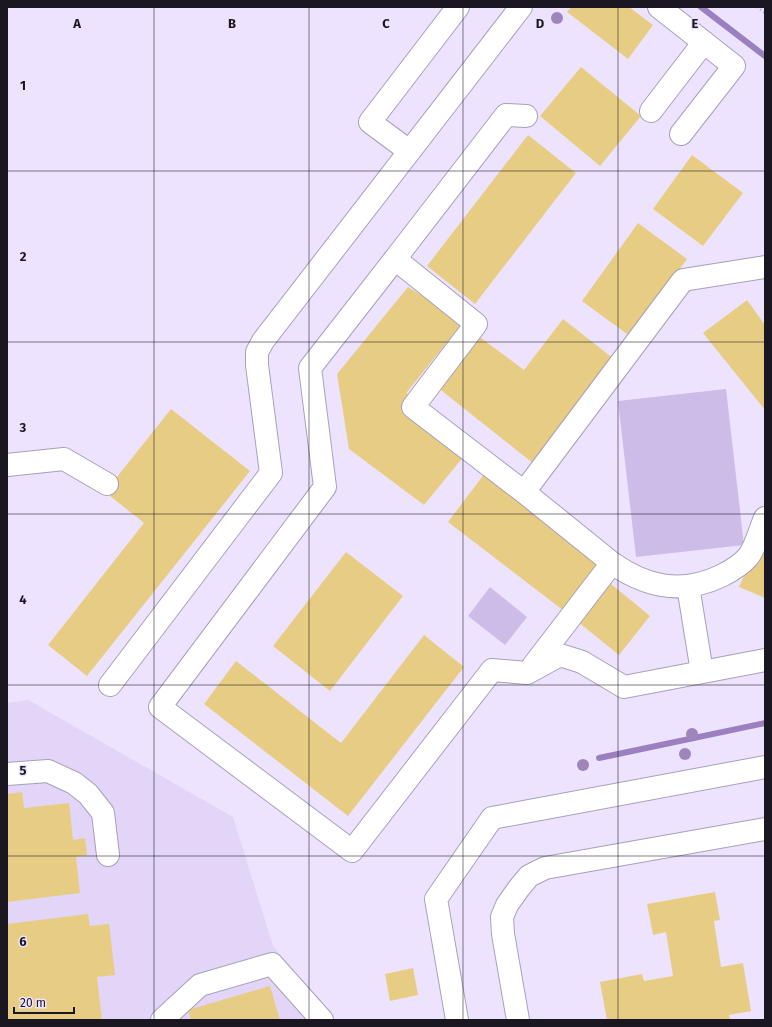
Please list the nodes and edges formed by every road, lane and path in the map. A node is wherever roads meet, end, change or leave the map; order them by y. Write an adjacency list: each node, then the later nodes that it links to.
1 (458, 7): 10 (street)
2 (521, 7): 10 (street)
3 (659, 7): 6 (street)
4 (756, 7): 5 (path)
5 (765, 13)
6 (704, 42): 7 (street); 9 (street)
7 (651, 111)
8 (526, 116): 11 (street)
9 (681, 134)
10 (409, 151): 22 (street)
11 (395, 259): 15 (street); 21 (street)
12 (765, 267): 15 (street)
13 (16, 464): 14 (street)
14 (106, 484)
15 (524, 492): 17 (street)
16 (765, 518): 18 (street)
17 (612, 563): 18 (street); 21 (street)
18 (688, 586): 20 (street)
19 (765, 660): 20 (street)
20 (702, 672): 21 (street)
21 (527, 673)
22 (110, 685)
23 (765, 767): 29 (street)
24 (7, 774): 26 (street)
25 (765, 831): 30 (street)
26 (108, 855)
27 (162, 1020): 28 (street)
28 (322, 1020)
29 (457, 1020)
30 (518, 1020)

